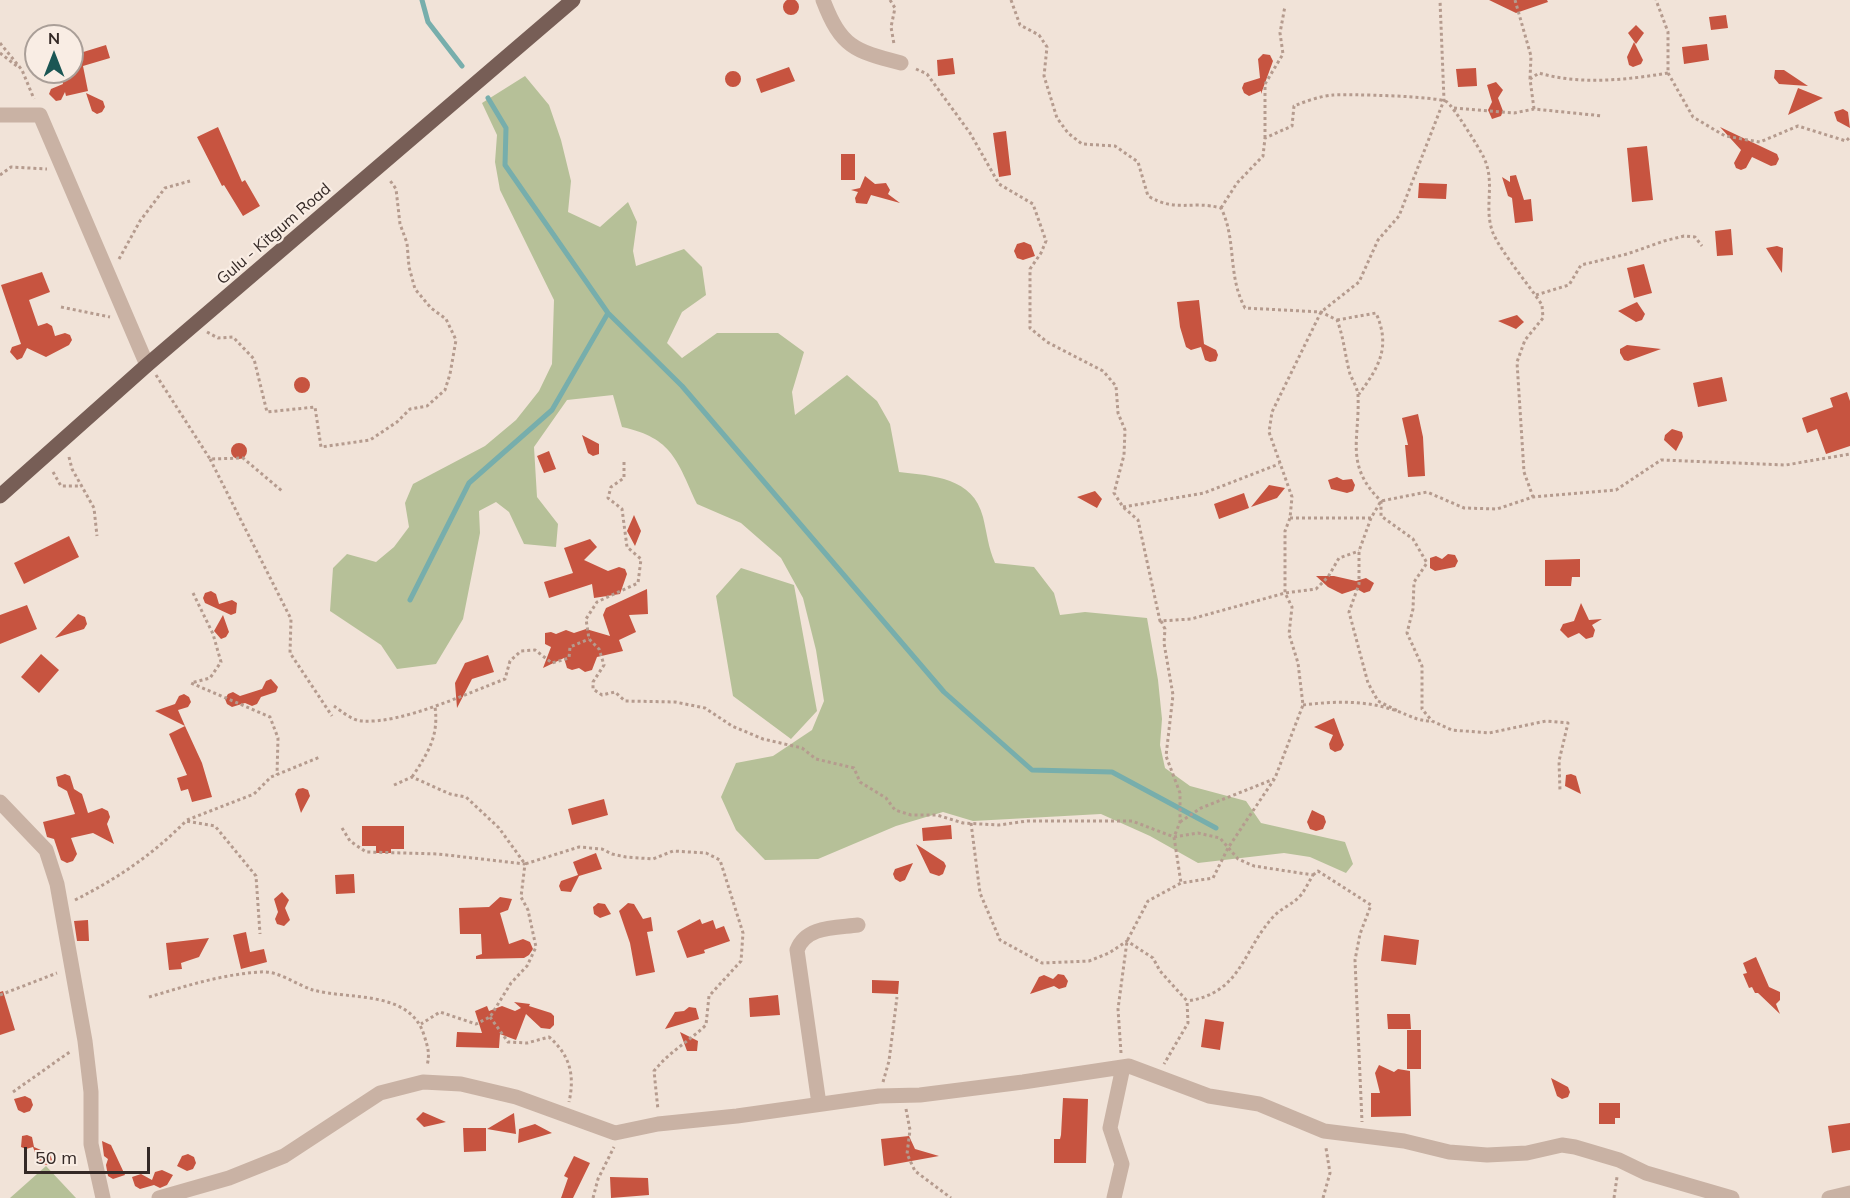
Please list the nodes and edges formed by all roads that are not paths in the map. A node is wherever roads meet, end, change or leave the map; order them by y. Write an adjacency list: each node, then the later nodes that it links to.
1 (573, 0): 5 (main road, Gulu - Kitgum Road)
2 (823, 0): 3 (street)
3 (901, 63)
4 (0, 115): 5 (street)
5 (147, 364): 6 (main road, Gulu - Kitgum Road)
6 (0, 496)
7 (0, 802): 12 (street)
8 (858, 925): 10 (street)
9 (1122, 1067): 10 (street); 14 (street); 15 (street)
10 (819, 1104): 13 (street)
11 (1850, 1193): 16 (street)
12 (103, 1198)
13 (159, 1198)
14 (1114, 1198)
15 (1732, 1198)
16 (1829, 1198)

